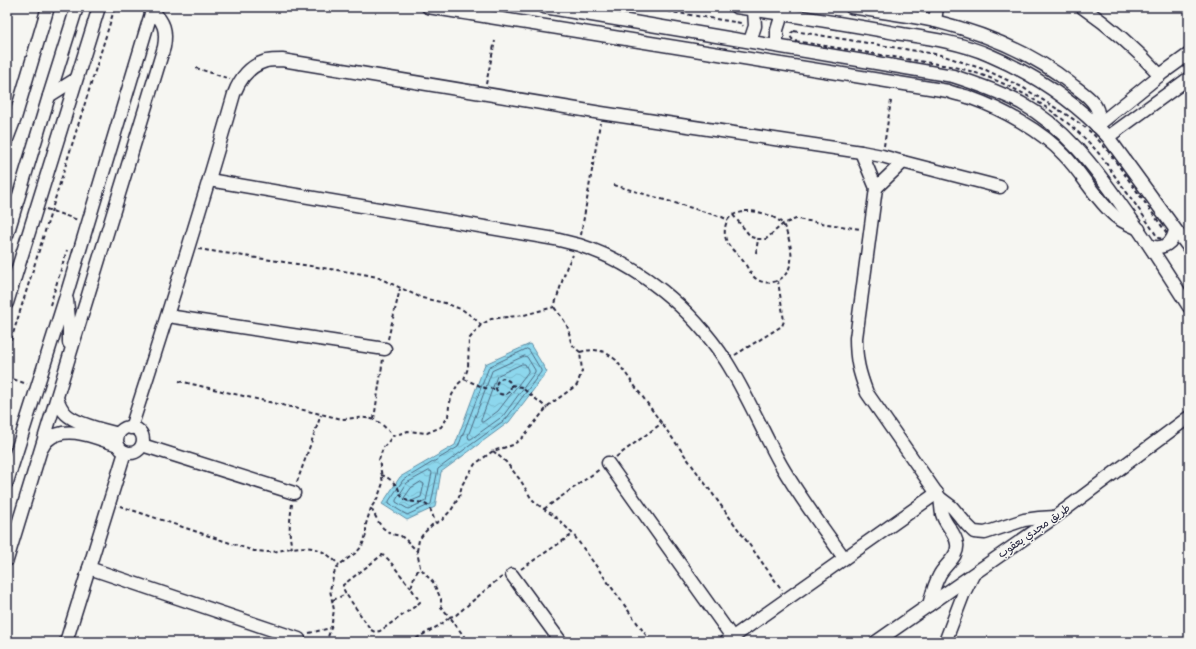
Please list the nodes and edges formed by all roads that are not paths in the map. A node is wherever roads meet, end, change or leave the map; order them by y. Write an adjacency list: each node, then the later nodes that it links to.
1 (48, 7): 23 (street)
2 (77, 7): 24 (street)
3 (99, 7): 22 (street)
4 (428, 7): 34 (street)
5 (544, 7): 17 (street)
6 (736, 7): 12 (street)
7 (851, 7): 11 (street)
8 (937, 7): 15 (street)
9 (1082, 7): 20 (street)
10 (153, 8): 39 (street); 44 (street)
11 (864, 9): 13 (street); 16 (street)
12 (754, 10): 14 (street); 17 (street)
13 (921, 13): 15 (street)
14 (782, 14): 16 (street); 18 (street)
15 (934, 21): 26 (street)
16 (862, 27): 26 (street)
17 (750, 41): 18 (street)
18 (777, 46): 34 (street)
19 (1189, 54): 20 (street)
20 (1160, 75): 26 (street)
21 (1189, 78): 27 (street)
22 (76, 79): 24 (street); 40 (street)
23 (21, 96): 25 (street); 28 (street)
24 (49, 96): 36 (street)
25 (7, 109)
26 (1097, 126): 27 (street)
27 (1108, 137): 35 (street)
28 (7, 139)
29 (861, 152): 30 (street); 31 (street); 33 (street)
30 (903, 162): 32 (street); 33 (street)
31 (209, 180): 42 (street); 60 (street)
32 (1000, 187)
33 (876, 188): 55 (street)
34 (1139, 229): 37 (street)
35 (1175, 230): 37 (street); 38 (street)
36 (7, 235)
37 (1150, 246): 41 (street)
38 (1189, 248)
39 (66, 296): 44 (street); 53 (street)
40 (7, 303)
41 (1189, 307)
42 (168, 316): 43 (street); 48 (street)
43 (385, 348)
44 (67, 364): 45 (street)
45 (57, 398): 49 (street); 51 (street)
46 (1189, 407): 47 (street)
47 (1186, 420): 56 (street, طريق مجدي يعقوب)
48 (131, 428): 49 (street); 50 (street)
49 (120, 444): 50 (street); 51 (street); 62 (street)
50 (142, 445): 54 (street)
51 (41, 449): 59 (street)
52 (608, 463): 67 (street)
53 (7, 482)
54 (294, 493)
55 (939, 496): 57 (street); 58 (street); 60 (street)
56 (1055, 518): 57 (street); 63 (street, طريق مجدي يعقوب)
57 (974, 532): 58 (street)
58 (957, 544): 65 (street)
59 (9, 548): 61 (street)
60 (844, 558): 67 (street)
61 (7, 560)
62 (89, 568): 66 (street); 68 (street)
63 (975, 572): 65 (street, طريق مجدي يعقوب); 71 (street)
64 (512, 575): 69 (street)
65 (929, 605): 70 (street, طريق مجدي يعقوب)
66 (299, 639)
67 (729, 640)
68 (66, 642)
69 (562, 642)
70 (876, 642)
71 (945, 642)

